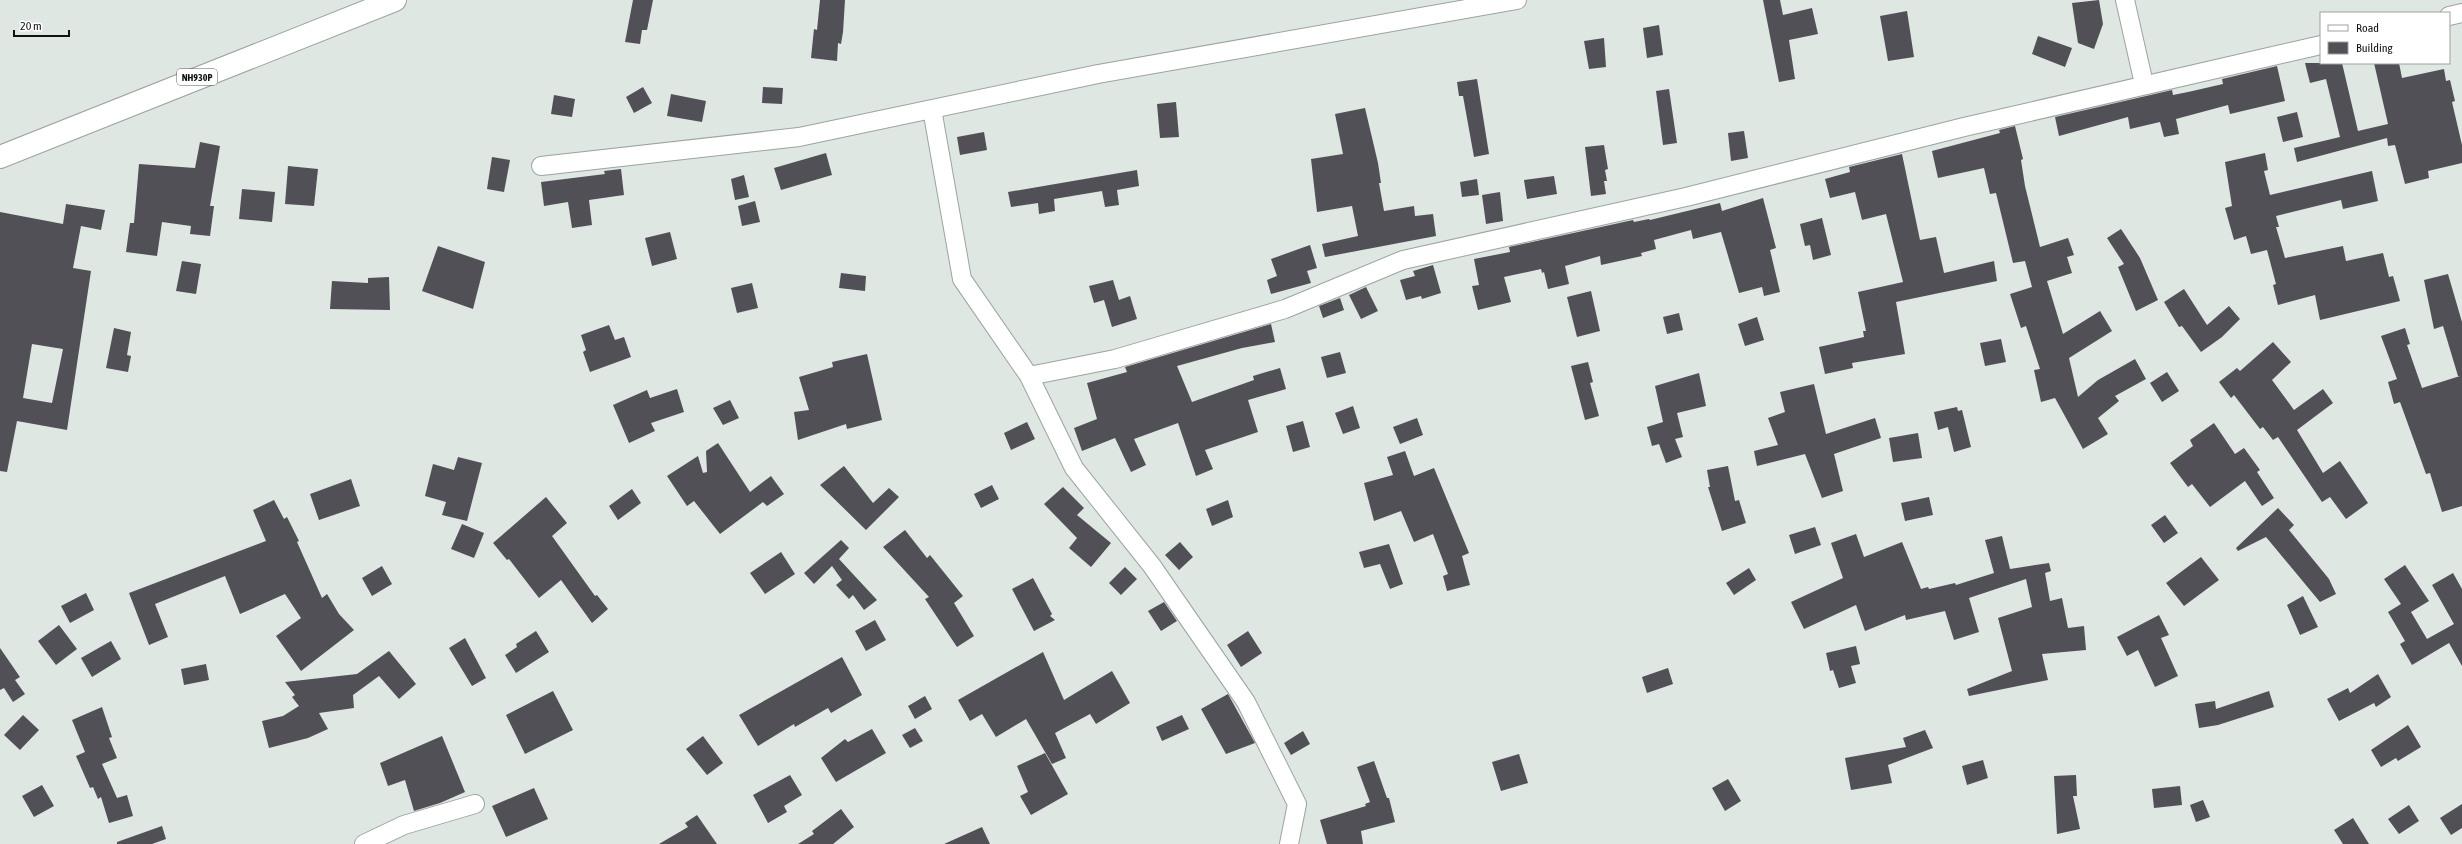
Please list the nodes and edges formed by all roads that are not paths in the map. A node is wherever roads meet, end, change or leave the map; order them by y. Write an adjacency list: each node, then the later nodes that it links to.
1 (395, 0): 9 (highway, NH930P)
2 (1517, 0): 8 (street)
3 (2125, 0): 7 (street)
4 (2462, 13): 5 (street)
5 (2450, 16)
6 (2320, 45): 7 (street)
7 (2144, 84): 11 (street)
8 (932, 109): 10 (street); 11 (street)
9 (0, 157)
10 (541, 166)
11 (1028, 376): 14 (street)
12 (475, 804): 13 (street)
13 (364, 844)
14 (1289, 844)

